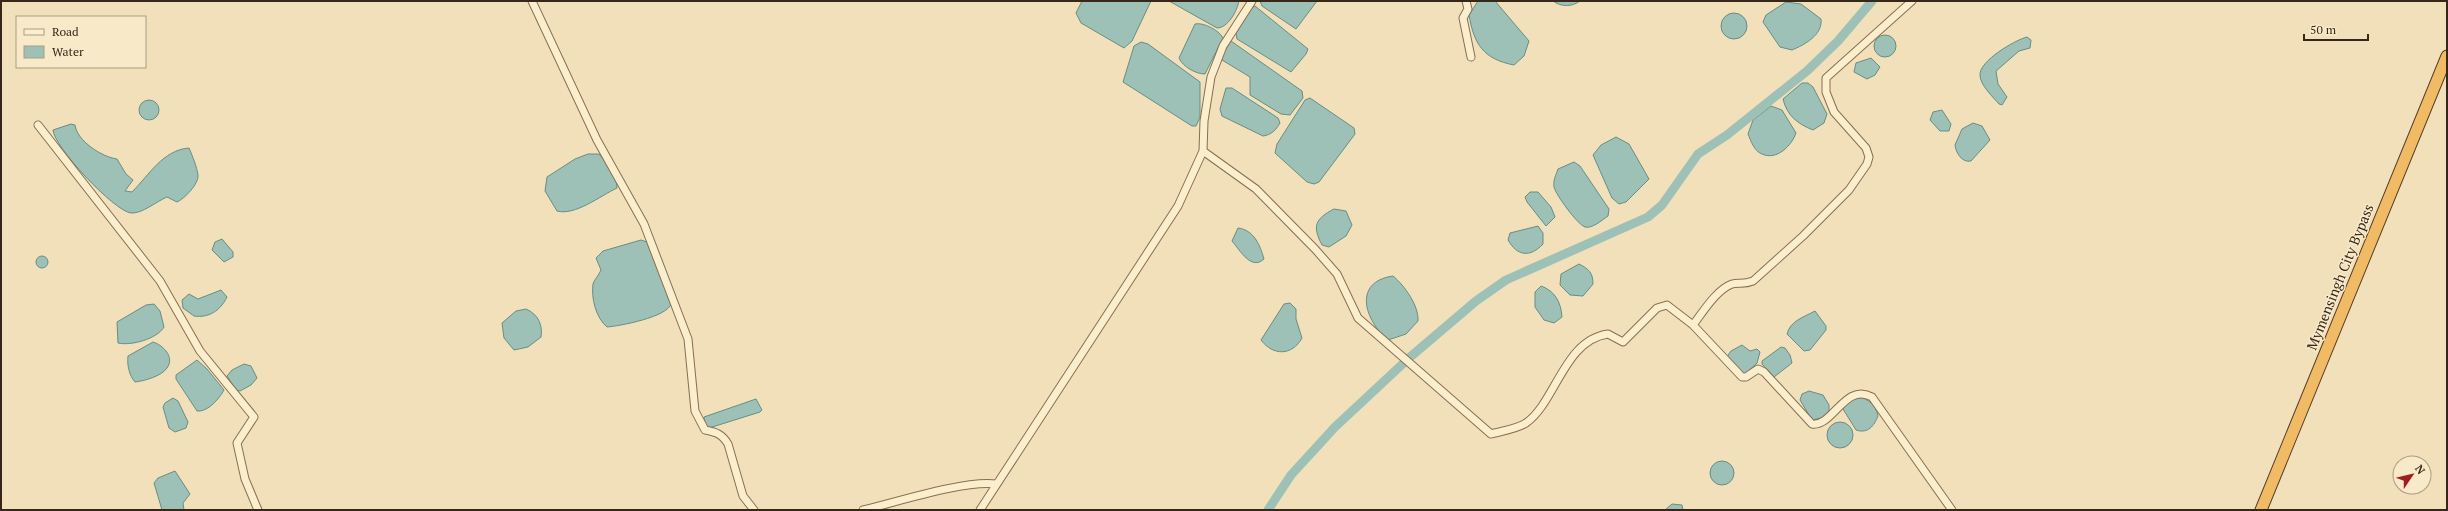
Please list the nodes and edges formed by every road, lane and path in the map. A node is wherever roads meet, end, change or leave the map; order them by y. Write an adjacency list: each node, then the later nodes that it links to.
1 (532, 1): 12 (street)
2 (1252, 1): 8 (street)
3 (1466, 1): 6 (street)
4 (1912, 1): 9 (street)
5 (2447, 56): 16 (highway, Mymensingh City Bypass)
6 (1471, 58)
7 (38, 125): 11 (street)
8 (1203, 151): 9 (street); 10 (street)
9 (1693, 325): 15 (street)
10 (996, 484): 13 (street); 14 (street)
11 (258, 510)
12 (754, 510)
13 (863, 510)
14 (980, 510)
15 (1952, 510)
16 (2261, 510)

